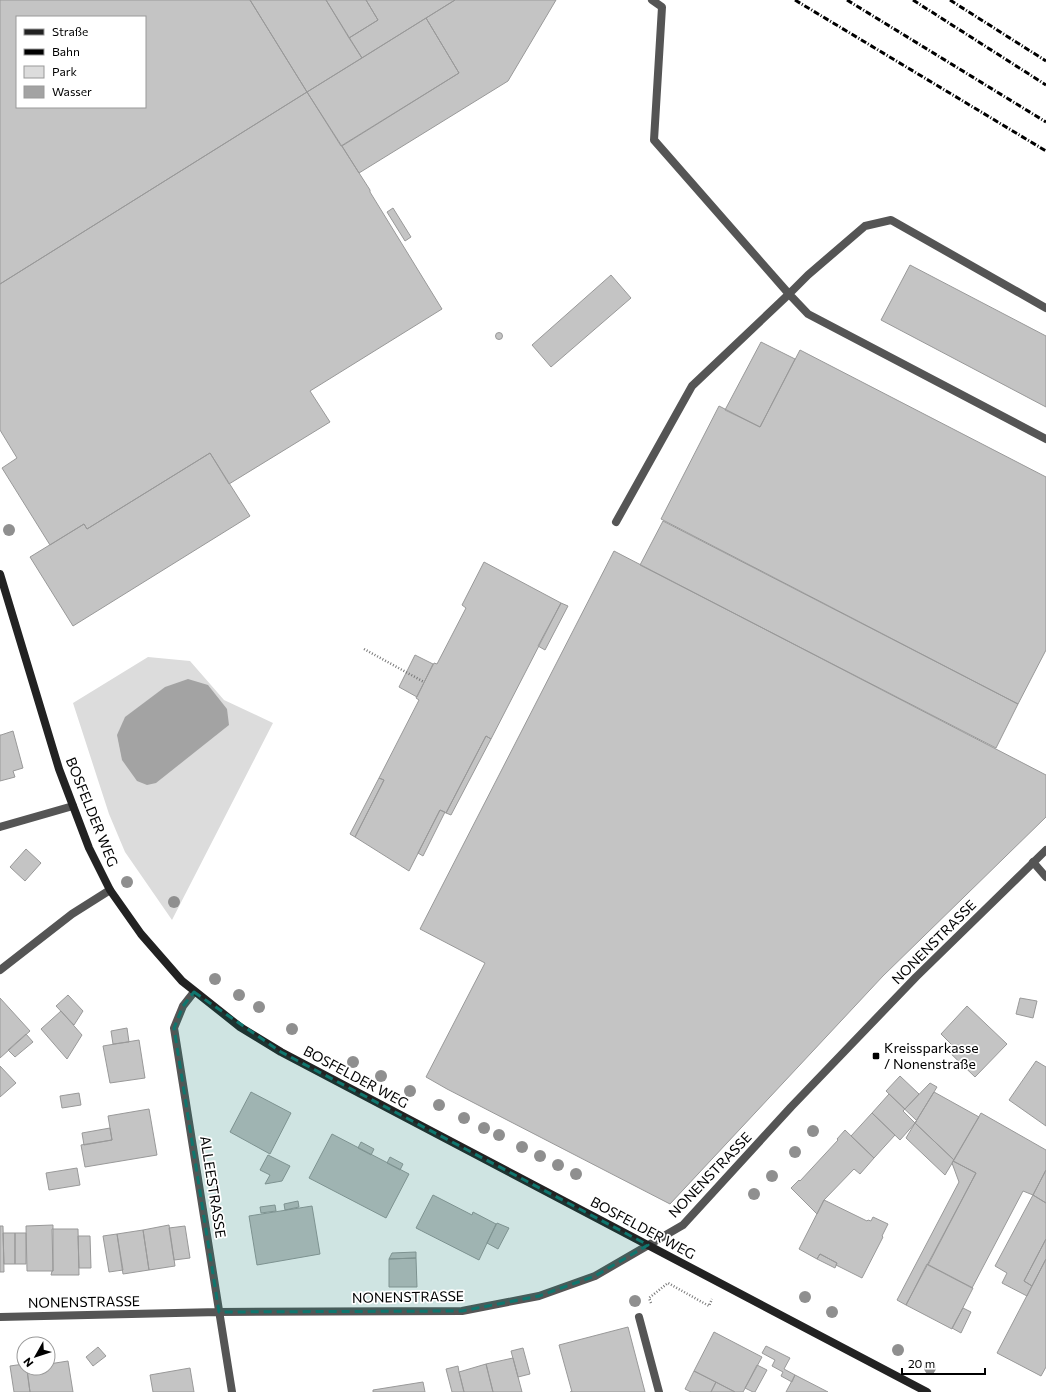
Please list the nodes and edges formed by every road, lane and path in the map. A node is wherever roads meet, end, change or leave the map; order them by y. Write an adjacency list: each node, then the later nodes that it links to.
1 (652, 0): 2 (street)
2 (789, 294): 3 (street); 4 (street); 5 (street)
3 (1046, 308)
4 (1046, 439)
5 (616, 522)
6 (0, 574): 9 (street, BOSFELDER WEG)
7 (364, 649): 8 (path)
8 (424, 682)
9 (73, 806): 10 (street); 14 (street, BOSFELDER WEG)
10 (0, 827)
11 (1046, 850): 12 (street, NONENSTRASSE)
12 (1033, 862): 13 (street); 17 (street, NONENSTRASSE)
13 (1046, 877)
14 (110, 890): 15 (street); 16 (street, BOSFELDER WEG)
15 (0, 970)
16 (194, 992): 17 (street, BOSFELDER WEG); 19 (street, ALLEESTRASSE)
17 (648, 1245): 18 (street, BOSFELDER WEG); 19 (street, NONENSTRASSE)
18 (721, 1283): 21 (path); 24 (street, BOSFELDER WEG)
19 (219, 1312): 20 (street, NONENSTRASSE); 22 (street, ALLEESTRASSE)
20 (0, 1317)
21 (639, 1317): 23 (street)
22 (232, 1392)
23 (659, 1392)
24 (927, 1392)

